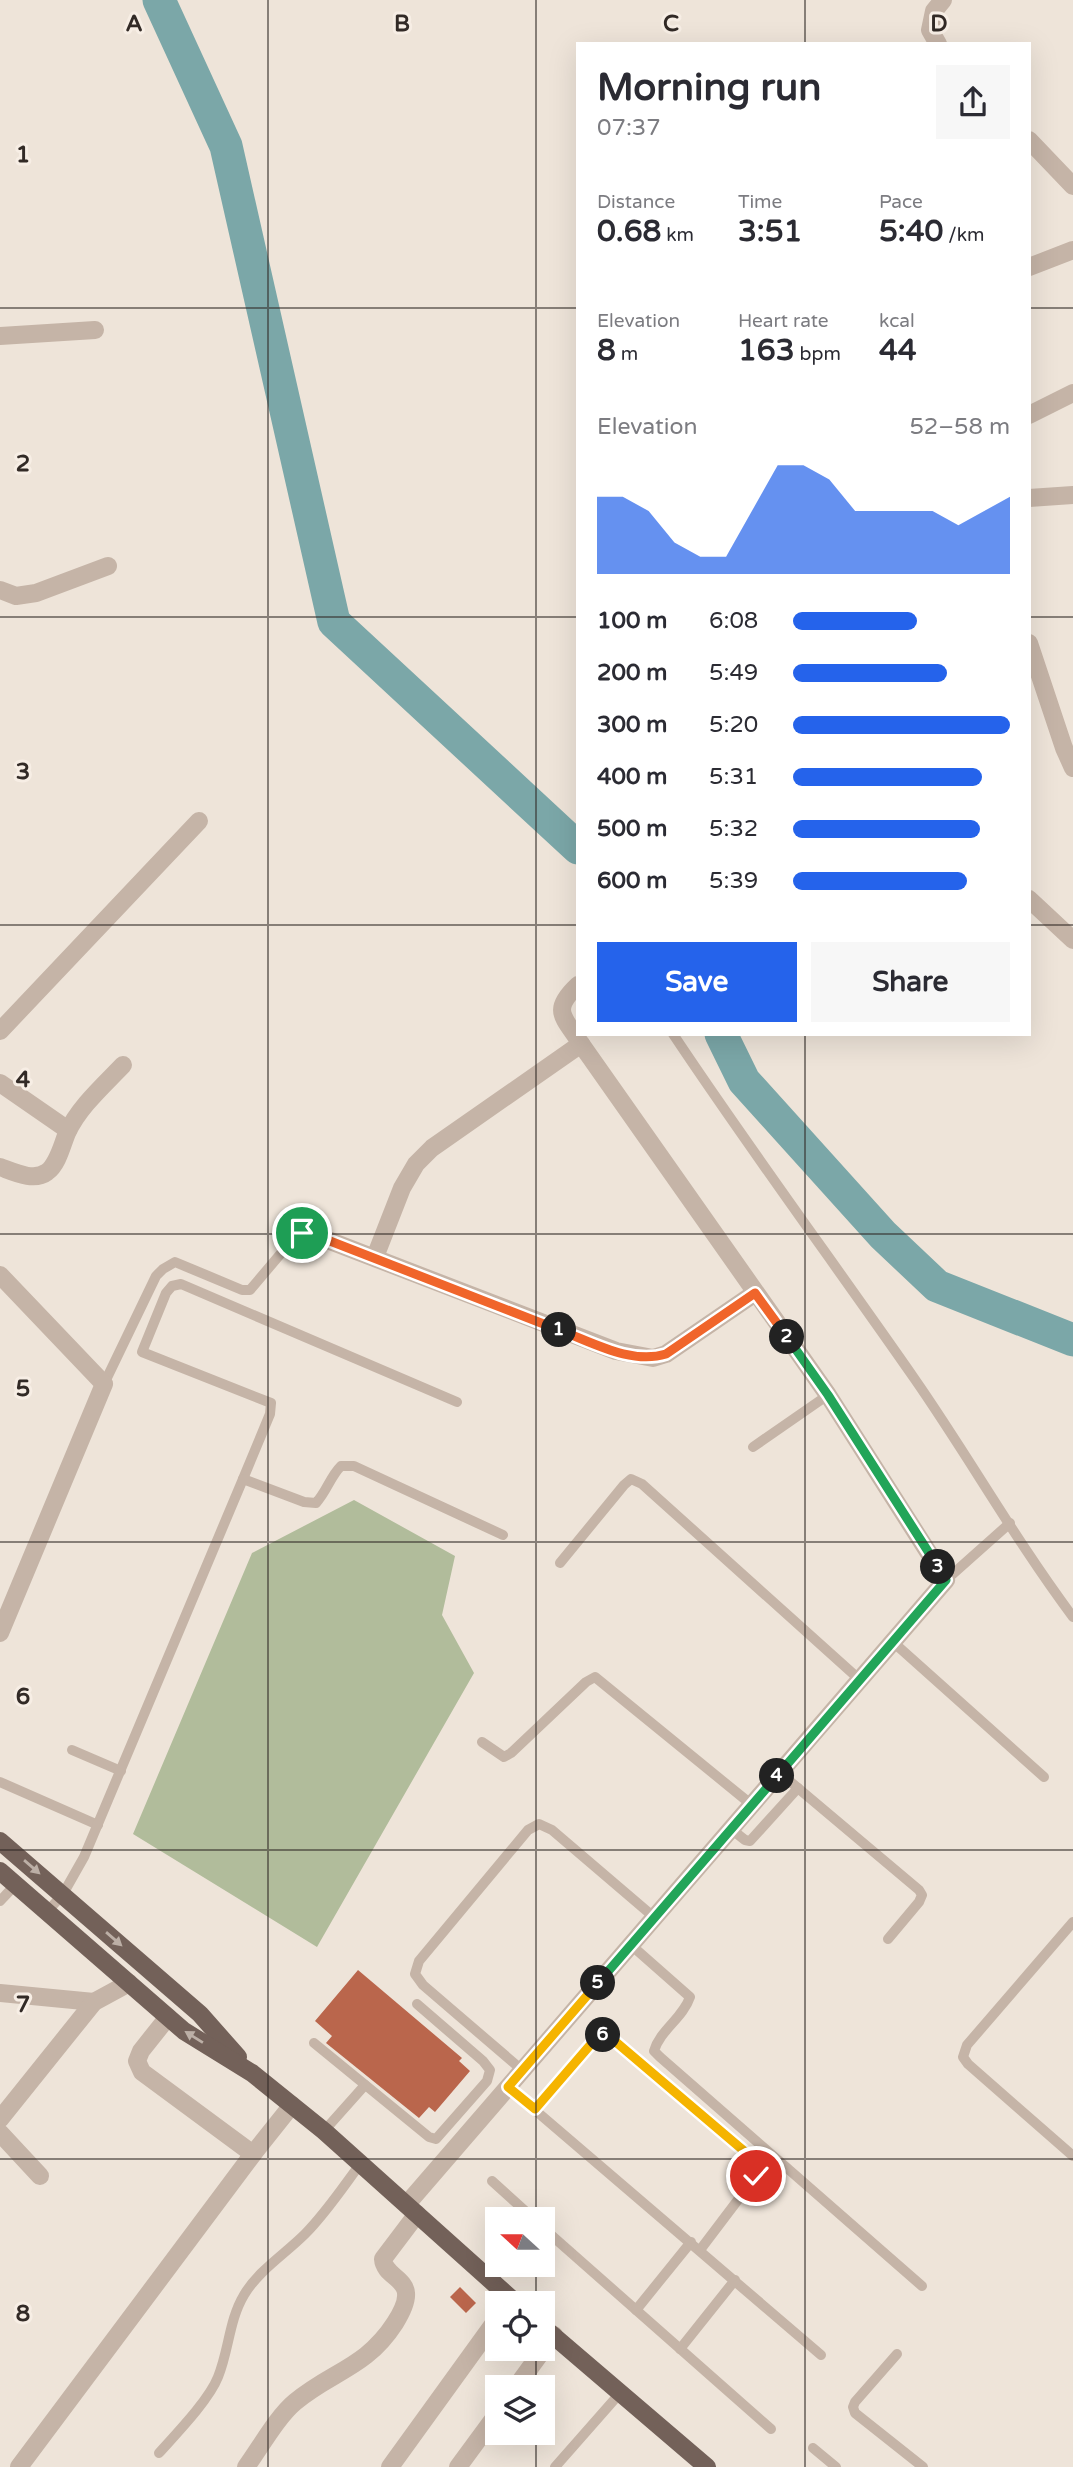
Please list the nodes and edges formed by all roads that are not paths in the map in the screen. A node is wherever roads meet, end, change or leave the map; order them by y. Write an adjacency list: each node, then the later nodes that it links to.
1 (943, 0): 2 (street)
2 (938, 42)
3 (1031, 142): 4 (street)
4 (1073, 186)
5 (1073, 250): 6 (street)
6 (1031, 266)
7 (95, 330): 8 (street)
8 (0, 336)
9 (1073, 393): 10 (street)
10 (1031, 414)
11 (1073, 495): 12 (street)
12 (1031, 498)
13 (108, 566): 14 (street)
14 (0, 590)
15 (1031, 649): 16 (street)
16 (1073, 768)
17 (199, 821): 21 (street)
18 (1031, 901): 19 (street)
19 (1070, 933)
20 (576, 987): 23 (street)
21 (0, 1031)
22 (674, 1036): 37 (lane)
23 (581, 1044): 29 (street); 31 (street)
24 (123, 1065): 26 (street)
25 (0, 1083): 26 (street)
26 (68, 1130): 27 (street)
27 (0, 1167)
28 (312, 1234): 29 (street); 32 (lane)
29 (375, 1257): 31 (street)
30 (0, 1275): 32 (street)
31 (755, 1293): 33 (street)
32 (104, 1384): 42 (street)
33 (828, 1395): 35 (lane); 40 (street)
34 (457, 1402): 36 (lane)
35 (753, 1447)
36 (243, 1479): 38 (lane); 47 (lane)
37 (1010, 1523): 40 (lane); 41 (lane)
38 (503, 1535)
39 (561, 1563): 44 (lane)
40 (946, 1580): 43 (street)
41 (1073, 1617)
42 (0, 1633)
43 (893, 1642): 44 (street); 49 (lane)
44 (860, 1680): 48 (street)
45 (482, 1742): 52 (lane)
46 (72, 1749): 47 (lane)
47 (121, 1771): 53 (lane)
48 (780, 1773): 51 (lane); 52 (street)
49 (1044, 1777)
50 (0, 1782): 53 (lane)
51 (797, 1788): 54 (lane); 63 (lane)
52 (752, 1805): 54 (street)
53 (98, 1825): 58 (lane)
54 (731, 1829): 61 (street)
55 (0, 1841): 58 (main road, one-way to 58)
56 (0, 1871): 57 (main road)
57 (16, 1884): 59 (lane); 60 (main road)
58 (62, 1894): 60 (lane); 72 (main road, one-way to 72)
59 (0, 1900)
60 (47, 1912): 65 (main road)
61 (655, 1918): 64 (street); 71 (lane)
62 (1073, 1922): 81 (lane)
63 (888, 1939)
64 (631, 1945): 71 (street); 90 (lane)
65 (129, 1983): 67 (street); 69 (main road)
66 (0, 1993): 67 (street)
67 (94, 2002): 77 (street)
68 (417, 2004): 73 (lane)
69 (168, 2017): 72 (main road, one-way to 69); 80 (street)
70 (314, 2043): 73 (lane)
71 (523, 2070): 74 (street)
72 (252, 2073): 75 (main road)
73 (365, 2085): 78 (lane)
74 (508, 2087): 76 (lane); 86 (street)
75 (292, 2105): 78 (main road); 80 (street)
76 (535, 2109): 88 (lane); 88 (lane)
77 (0, 2119)
78 (324, 2131): 82 (main road)
79 (0, 2133): 83 (street)
80 (253, 2154): 104 (street)
81 (1073, 2156)
82 (361, 2163): 86 (main road); 102 (lane)
83 (40, 2176)
84 (492, 2181): 85 (lane)
85 (521, 2207)
86 (412, 2209): 91 (main road); 105 (street)
87 (555, 2238): 92 (lane)
88 (695, 2246): 89 (lane); 92 (lane)
89 (735, 2280): 95 (lane); 97 (lane)
90 (922, 2286)
91 (500, 2291)
92 (636, 2310): 95 (lane)
93 (485, 2336): 106 (street)
94 (555, 2337): 98 (main road)
95 (680, 2349): 100 (lane)
96 (897, 2354): 110 (lane)
97 (821, 2355)
98 (621, 2392): 103 (main road); 108 (lane)
99 (485, 2430): 107 (street)
100 (771, 2430)
101 (813, 2448): 109 (lane)
102 (159, 2453)
103 (700, 2465)
104 (19, 2467)
105 (246, 2467)
106 (390, 2467)
107 (458, 2467)
108 (555, 2467)
109 (836, 2467)
110 (923, 2467)

